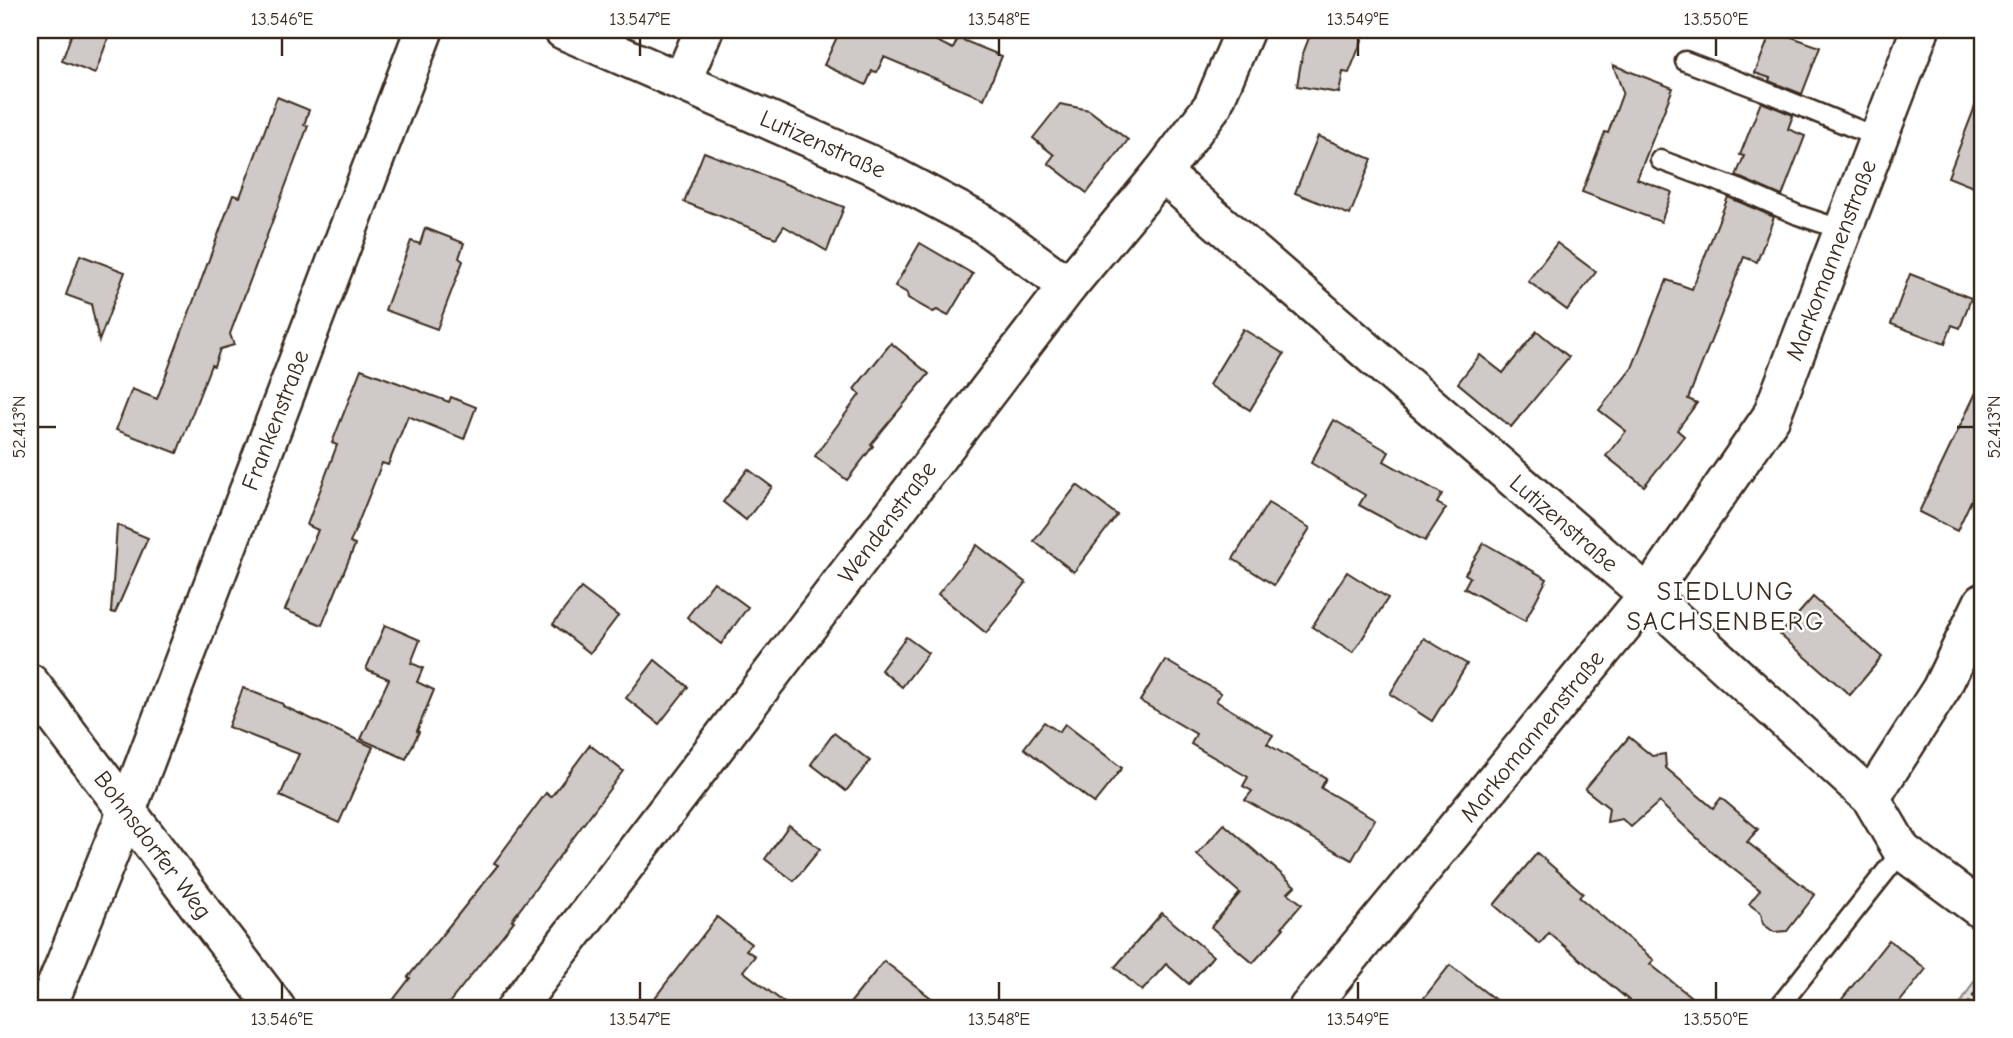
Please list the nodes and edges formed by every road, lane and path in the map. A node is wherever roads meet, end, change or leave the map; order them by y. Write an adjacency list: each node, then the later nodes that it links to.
1 (424, 30): 17 (street, Frankenstraße)
2 (563, 30): 7 (street, Lutizenstraße)
3 (704, 30): 7 (street)
4 (1245, 30): 10 (street, Wendenstraße)
5 (1920, 30): 8 (street, Markomannenstraße)
6 (1685, 61): 8 (lane)
7 (682, 81): 12 (street, Lutizenstraße)
8 (1879, 138): 11 (street, Markomannenstraße)
9 (1660, 160): 11 (lane)
10 (1162, 173): 12 (street, Wendenstraße); 13 (street, Lutizenstraße)
11 (1843, 230): 13 (street, Markomannenstraße)
12 (1068, 286): 23 (street, Wendenstraße)
13 (1647, 595): 16 (street, Lutizenstraße); 24 (street, Markomannenstraße)
14 (1983, 602): 16 (street)
15 (30, 683): 17 (street, Bohnsdorfer Weg)
16 (1871, 797): 18 (street, Lutizenstraße)
17 (127, 810): 21 (street, Frankenstraße); 22 (street, Bohnsdorfer Weg)
18 (1902, 851): 19 (street, Lutizenstraße); 25 (lane)
19 (1983, 911)
20 (1983, 982): 26 (path)
21 (47, 1008)
22 (276, 1008)
23 (516, 1008)
24 (1308, 1008)
25 (1777, 1008)
26 (1967, 1008)

